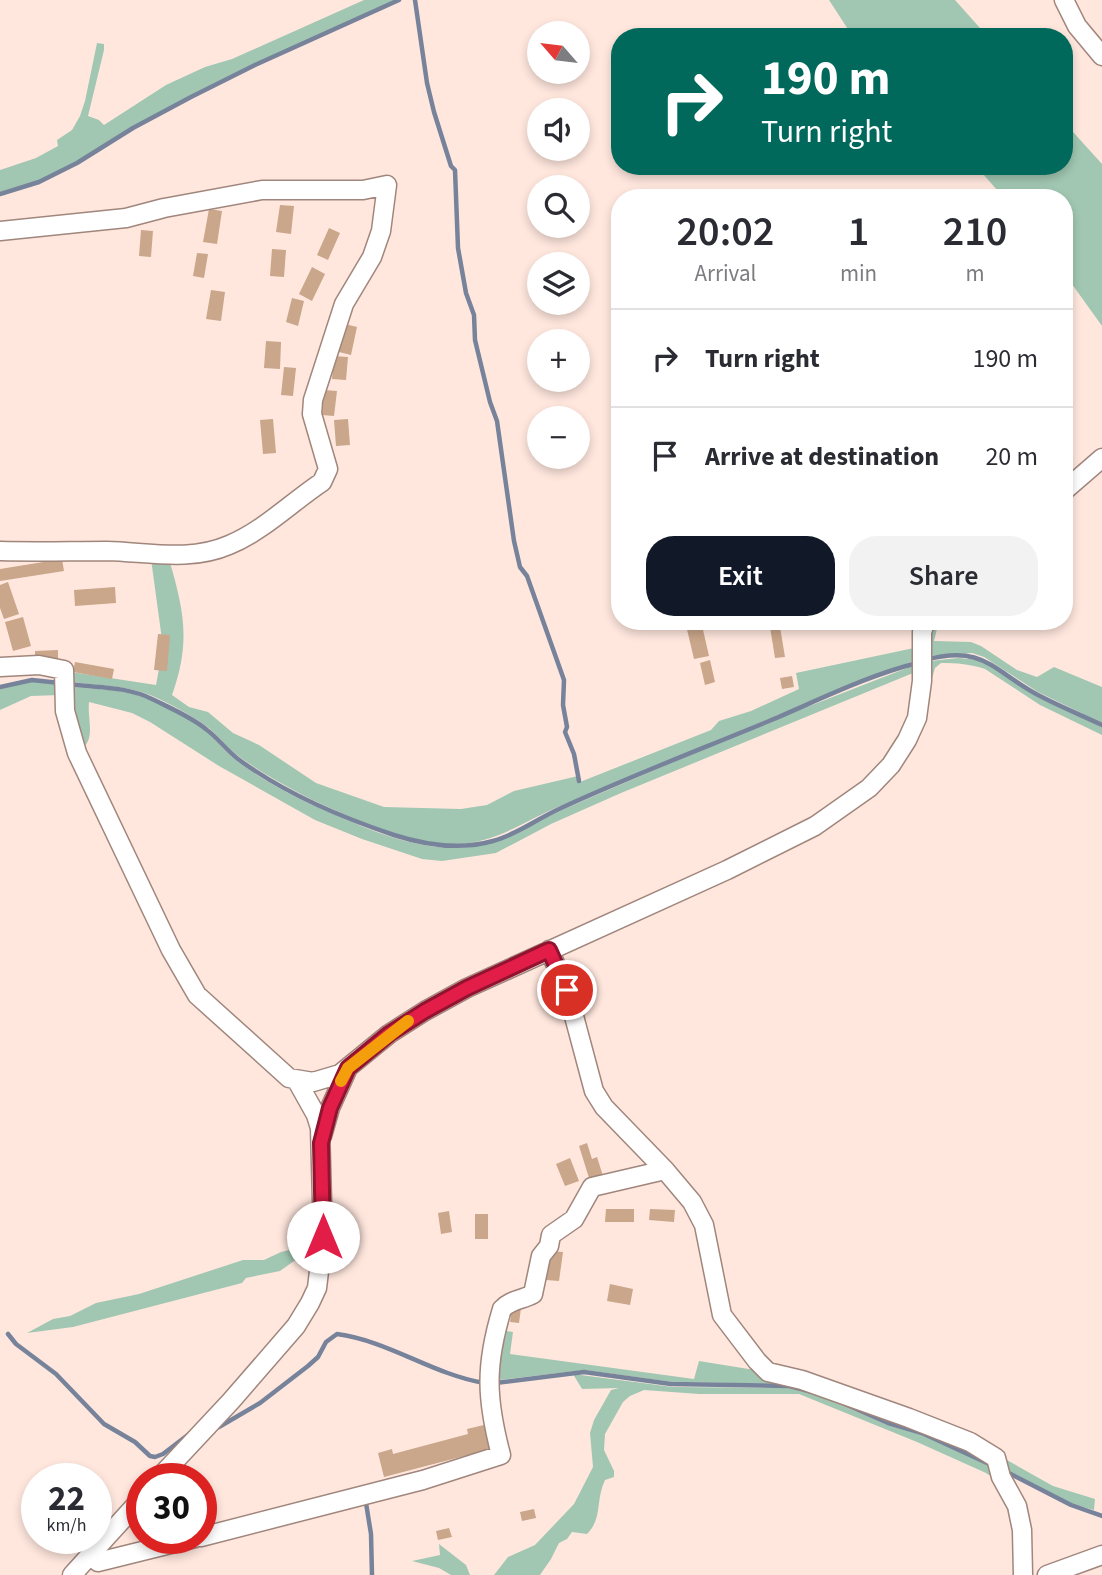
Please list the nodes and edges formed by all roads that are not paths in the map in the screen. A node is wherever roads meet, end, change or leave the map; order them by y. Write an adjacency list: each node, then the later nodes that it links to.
1 (1064, 0): 2 (street)
2 (1102, 57)
3 (0, 231): 6 (street)
4 (1102, 458): 5 (street)
5 (1073, 483)
6 (0, 551)
7 (923, 630): 9 (street)
8 (0, 667): 11 (street)
9 (549, 950): 10 (street); 13 (street)
10 (348, 1068): 11 (street); 12 (street)
11 (297, 1081): 12 (street)
12 (321, 1143): 14 (street)
13 (665, 1170): 16 (street); 21 (street)
14 (174, 1463)
15 (126, 1516): 18 (street)
16 (217, 1533)
17 (130, 1554): 18 (street)
18 (90, 1555): 20 (street)
19 (1102, 1555): 22 (street)
20 (72, 1575)
21 (1023, 1575)
22 (1047, 1575)

